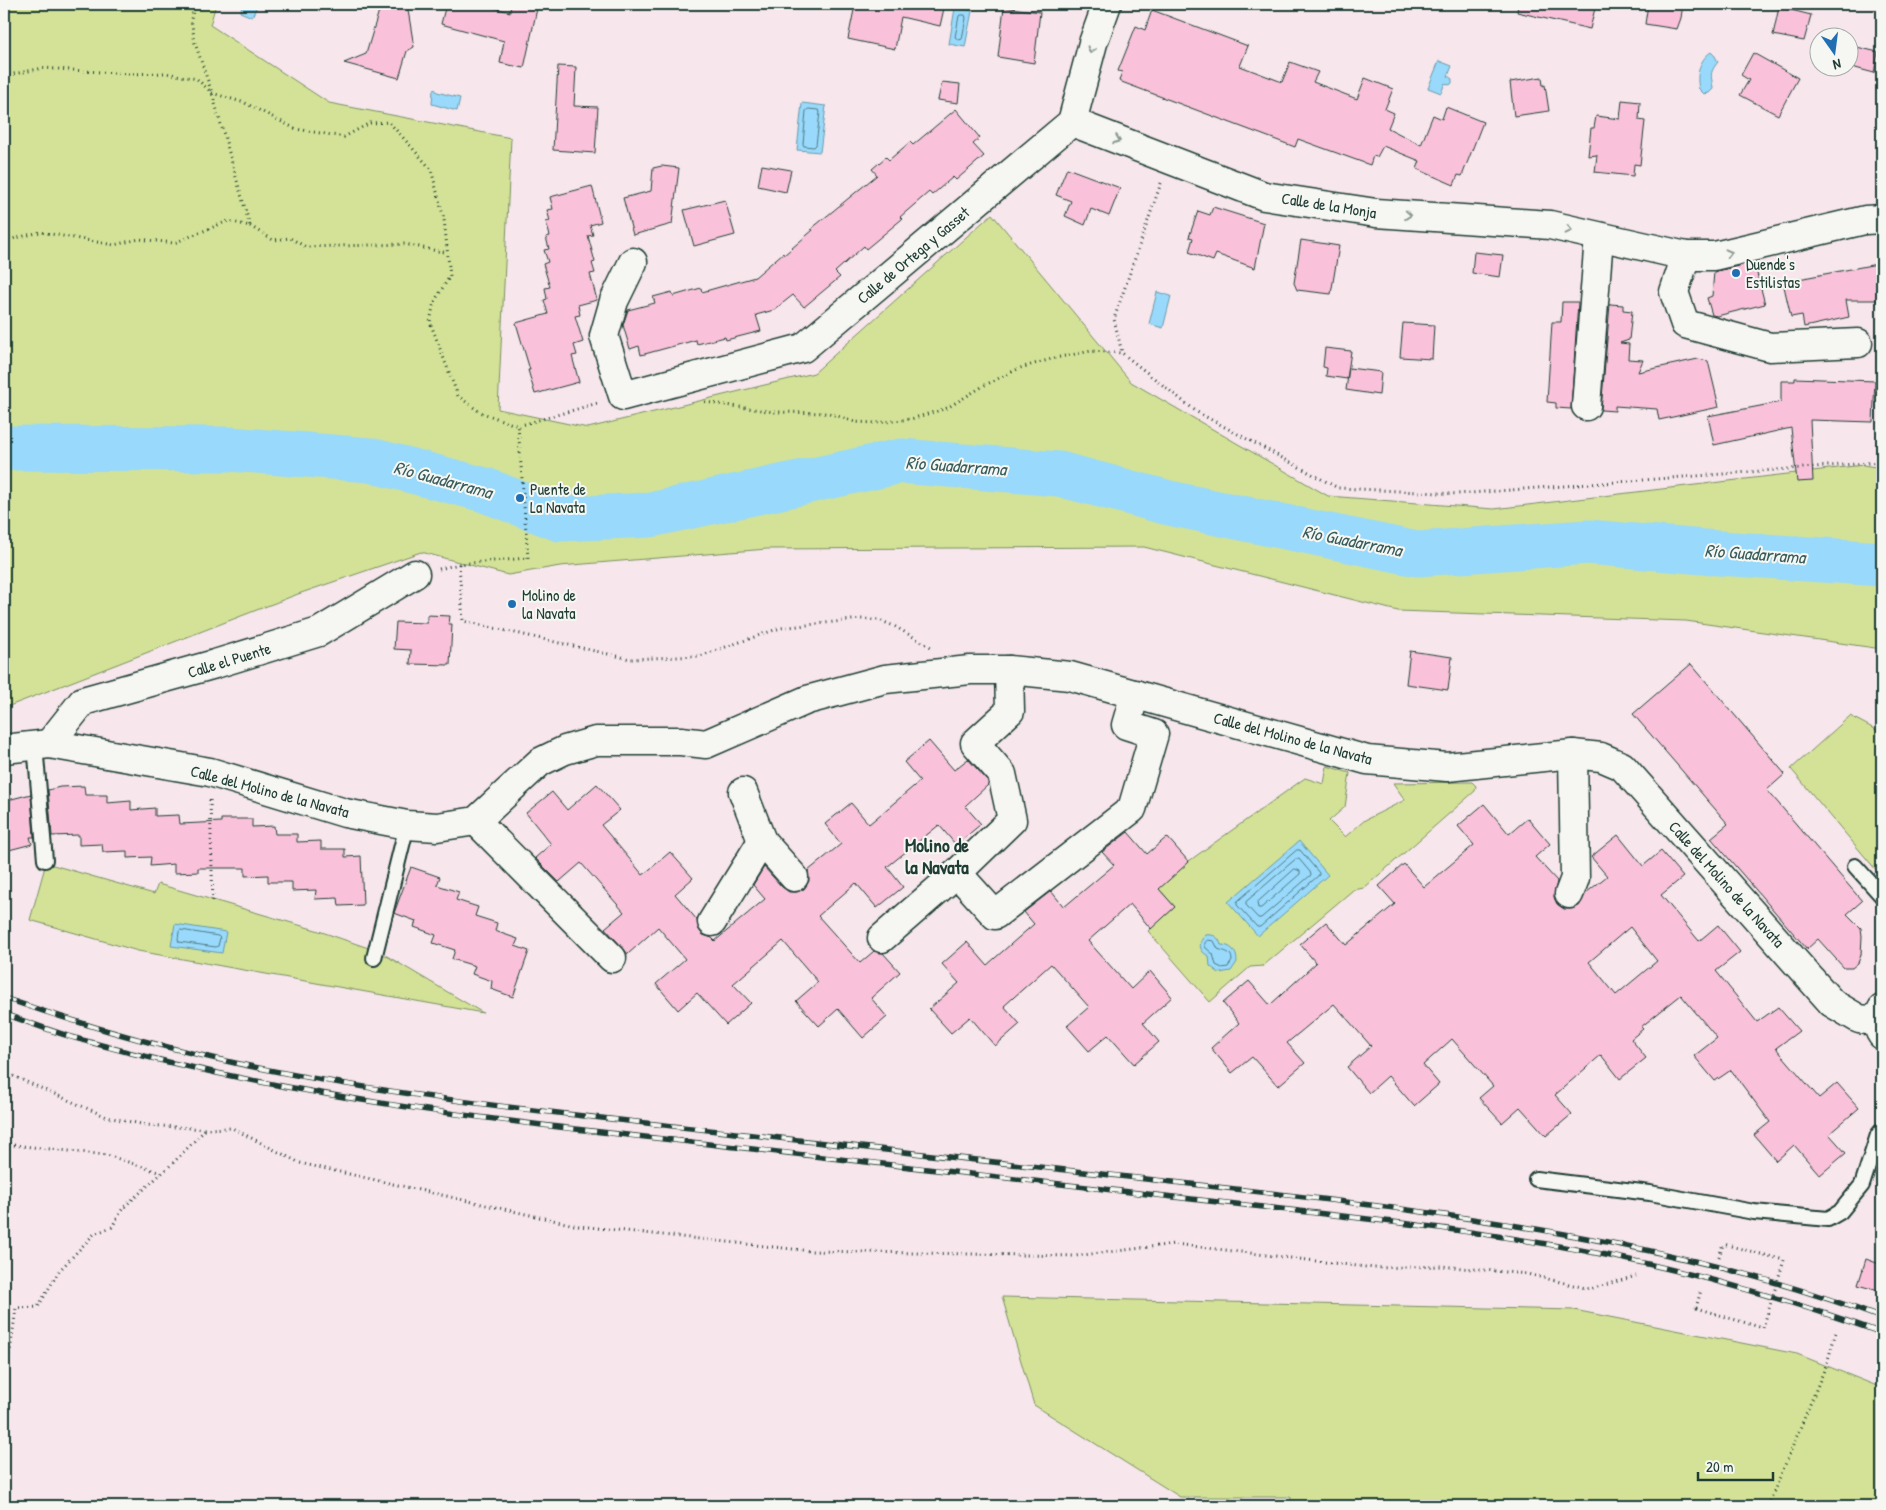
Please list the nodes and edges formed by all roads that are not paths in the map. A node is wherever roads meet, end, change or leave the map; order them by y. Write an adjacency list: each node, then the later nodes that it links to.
1 (1107, 4): 2 (street, one-way to 2)
2 (1072, 122): 4 (street, Calle de la Monja, one-way to 4); 6 (street, Calle de Ortega y Gasset)
3 (1882, 219): 5 (street, Calle de la Monja, one-way to 3)
4 (1599, 237): 5 (street, Calle de la Monja); 8 (street)
5 (1686, 256): 7 (street)
6 (633, 262)
7 (1858, 343)
8 (1586, 406)
9 (415, 574): 12 (street, Calle el Puente)
10 (1009, 670): 11 (street, Calle del Molino de la Navata); 16 (street, Calle del Molino de la Navata); 21 (street)
11 (1135, 694): 14 (street, Calle del Molino de la Navata); 21 (street)
12 (42, 745): 13 (street, Calle del Molino de la Navata); 17 (street, Calle del Molino de la Navata); 19 (lane)
13 (4, 748)
14 (1573, 754): 23 (street); 29 (street, Calle del Molino de la Navata)
15 (743, 792): 18 (street)
16 (476, 821): 17 (street, Calle del Molino de la Navata); 28 (street)
17 (407, 824): 27 (lane)
18 (762, 841): 22 (street); 25 (street)
19 (45, 860)
20 (1855, 866): 24 (lane)
21 (957, 873): 26 (street)
22 (794, 877)
23 (1569, 894)
24 (1882, 896)
25 (712, 922)
26 (882, 938)
27 (374, 958)
28 (612, 958)
29 (1881, 1022)
30 (1882, 1130): 31 (lane)
31 (1536, 1179)

